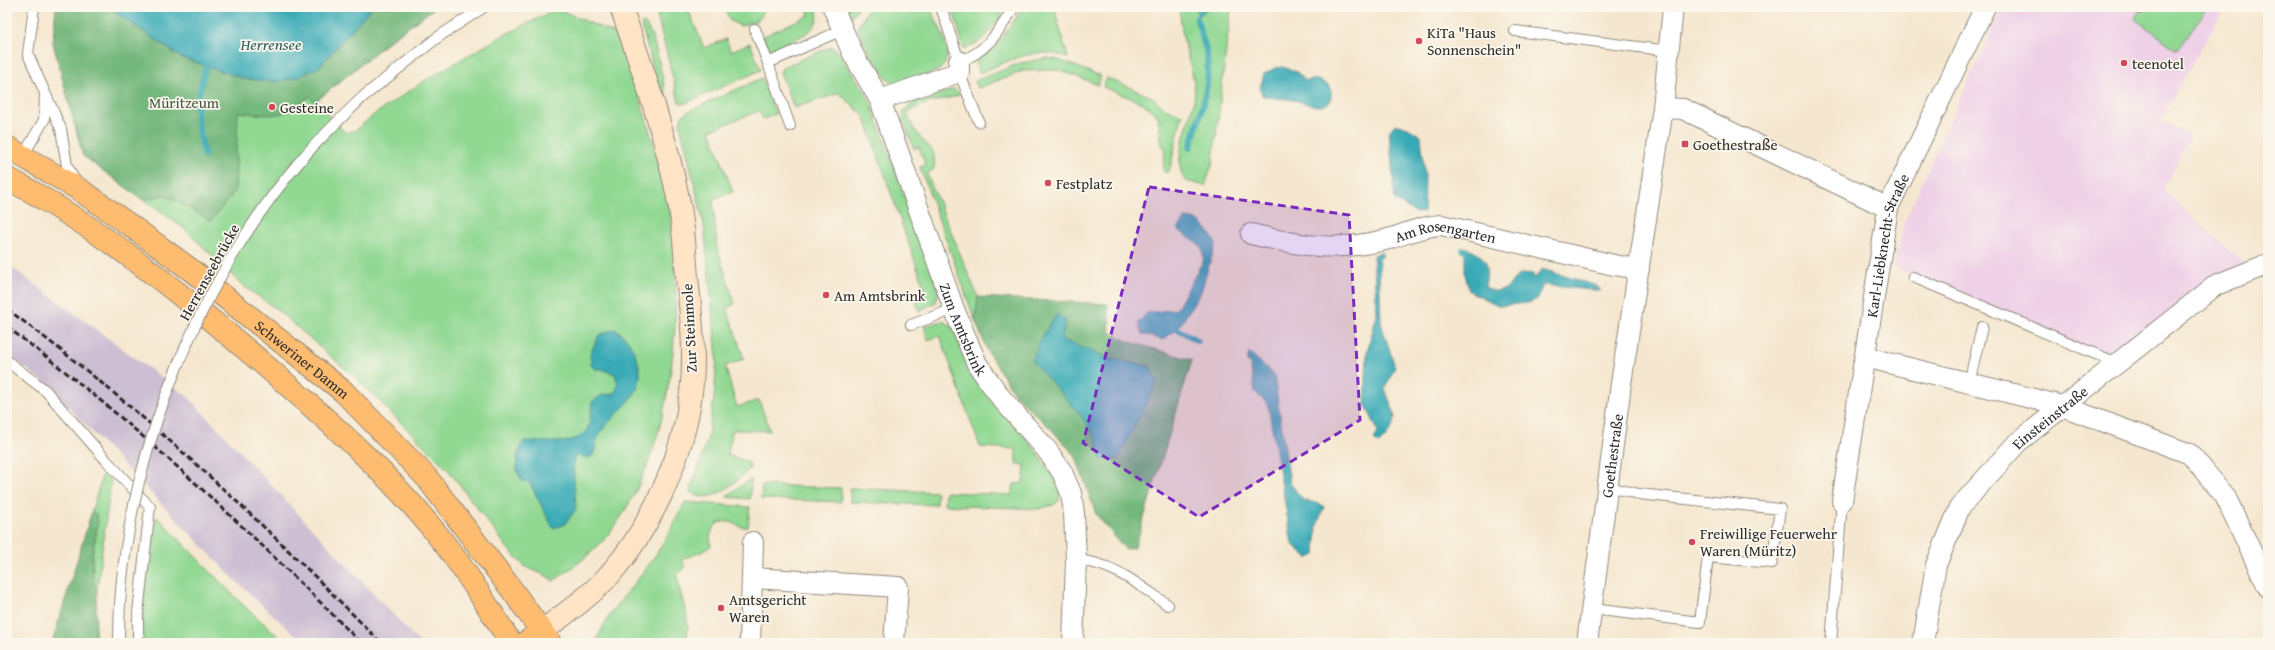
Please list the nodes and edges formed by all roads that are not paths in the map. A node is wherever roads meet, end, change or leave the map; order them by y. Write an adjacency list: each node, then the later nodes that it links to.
1 (34, 7): 15 (lane)
2 (484, 7): 46 (lane, Herrenseebrücke, bridge)
3 (620, 7): 45 (street, Zur Steinmole)
4 (833, 7): 10 (street, Zum Amtsbrink)
5 (941, 7): 14 (lane)
6 (1014, 7): 14 (lane)
7 (1674, 7): 12 (street, Goethestraße)
8 (1985, 7): 23 (street, Karl-Liebknecht-Straße)
9 (755, 29): 13 (lane)
10 (842, 30): 13 (lane); 16 (street, Zum Amtsbrink)
11 (1515, 31): 12 (lane)
12 (1669, 51): 17 (street, Goethestraße)
13 (768, 63): 19 (lane)
14 (959, 67): 16 (street); 18 (lane)
15 (45, 93): 20 (lane); 22 (lane)
16 (880, 100): 28 (street, Zum Amtsbrink)
17 (1663, 108): 23 (street); 26 (street, Goethestraße)
18 (980, 122)
19 (790, 126)
20 (15, 152): 22 (main road, Schweriner Damm)
21 (7, 178): 48 (main road, Schweriner Damm)
22 (80, 190): 45 (main road, Schweriner Damm)
23 (1888, 208): 31 (street, Karl-Liebknecht-Straße)
24 (1251, 234): 26 (street, Am Rosengarten)
25 (2268, 264): 33 (street, Einsteinstraße)
26 (1639, 269): 36 (street, Goethestraße)
27 (1913, 277): 33 (lane)
28 (954, 309): 29 (lane); 39 (street, Zum Amtsbrink)
29 (911, 325)
30 (1982, 327): 34 (lane)
31 (1865, 357): 34 (street); 37 (street, Karl-Liebknecht-Straße)
32 (7, 360): 47 (lane)
33 (2117, 363): 35 (street, Einsteinstraße)
34 (1968, 383): 35 (street)
35 (2062, 406): 40 (street); 55 (street, Einsteinstraße)
36 (1609, 486): 44 (street, Goethestraße); 44 (lane)
37 (1842, 501): 54 (lane)
38 (753, 542): 41 (street)
39 (1076, 560): 43 (lane); 52 (street, Zum Amtsbrink)
40 (2264, 564): 42 (street)
41 (752, 578): 50 (street); 51 (street)
42 (2268, 587)
43 (1168, 604)
44 (1592, 609): 53 (street, Goethestraße)
45 (546, 637): 49 (main road)
46 (119, 643)
47 (138, 643)
48 (511, 643)
49 (525, 643)
50 (750, 643)
51 (894, 643)
52 (1073, 643)
53 (1587, 643)
54 (1830, 643)
55 (1923, 643)

